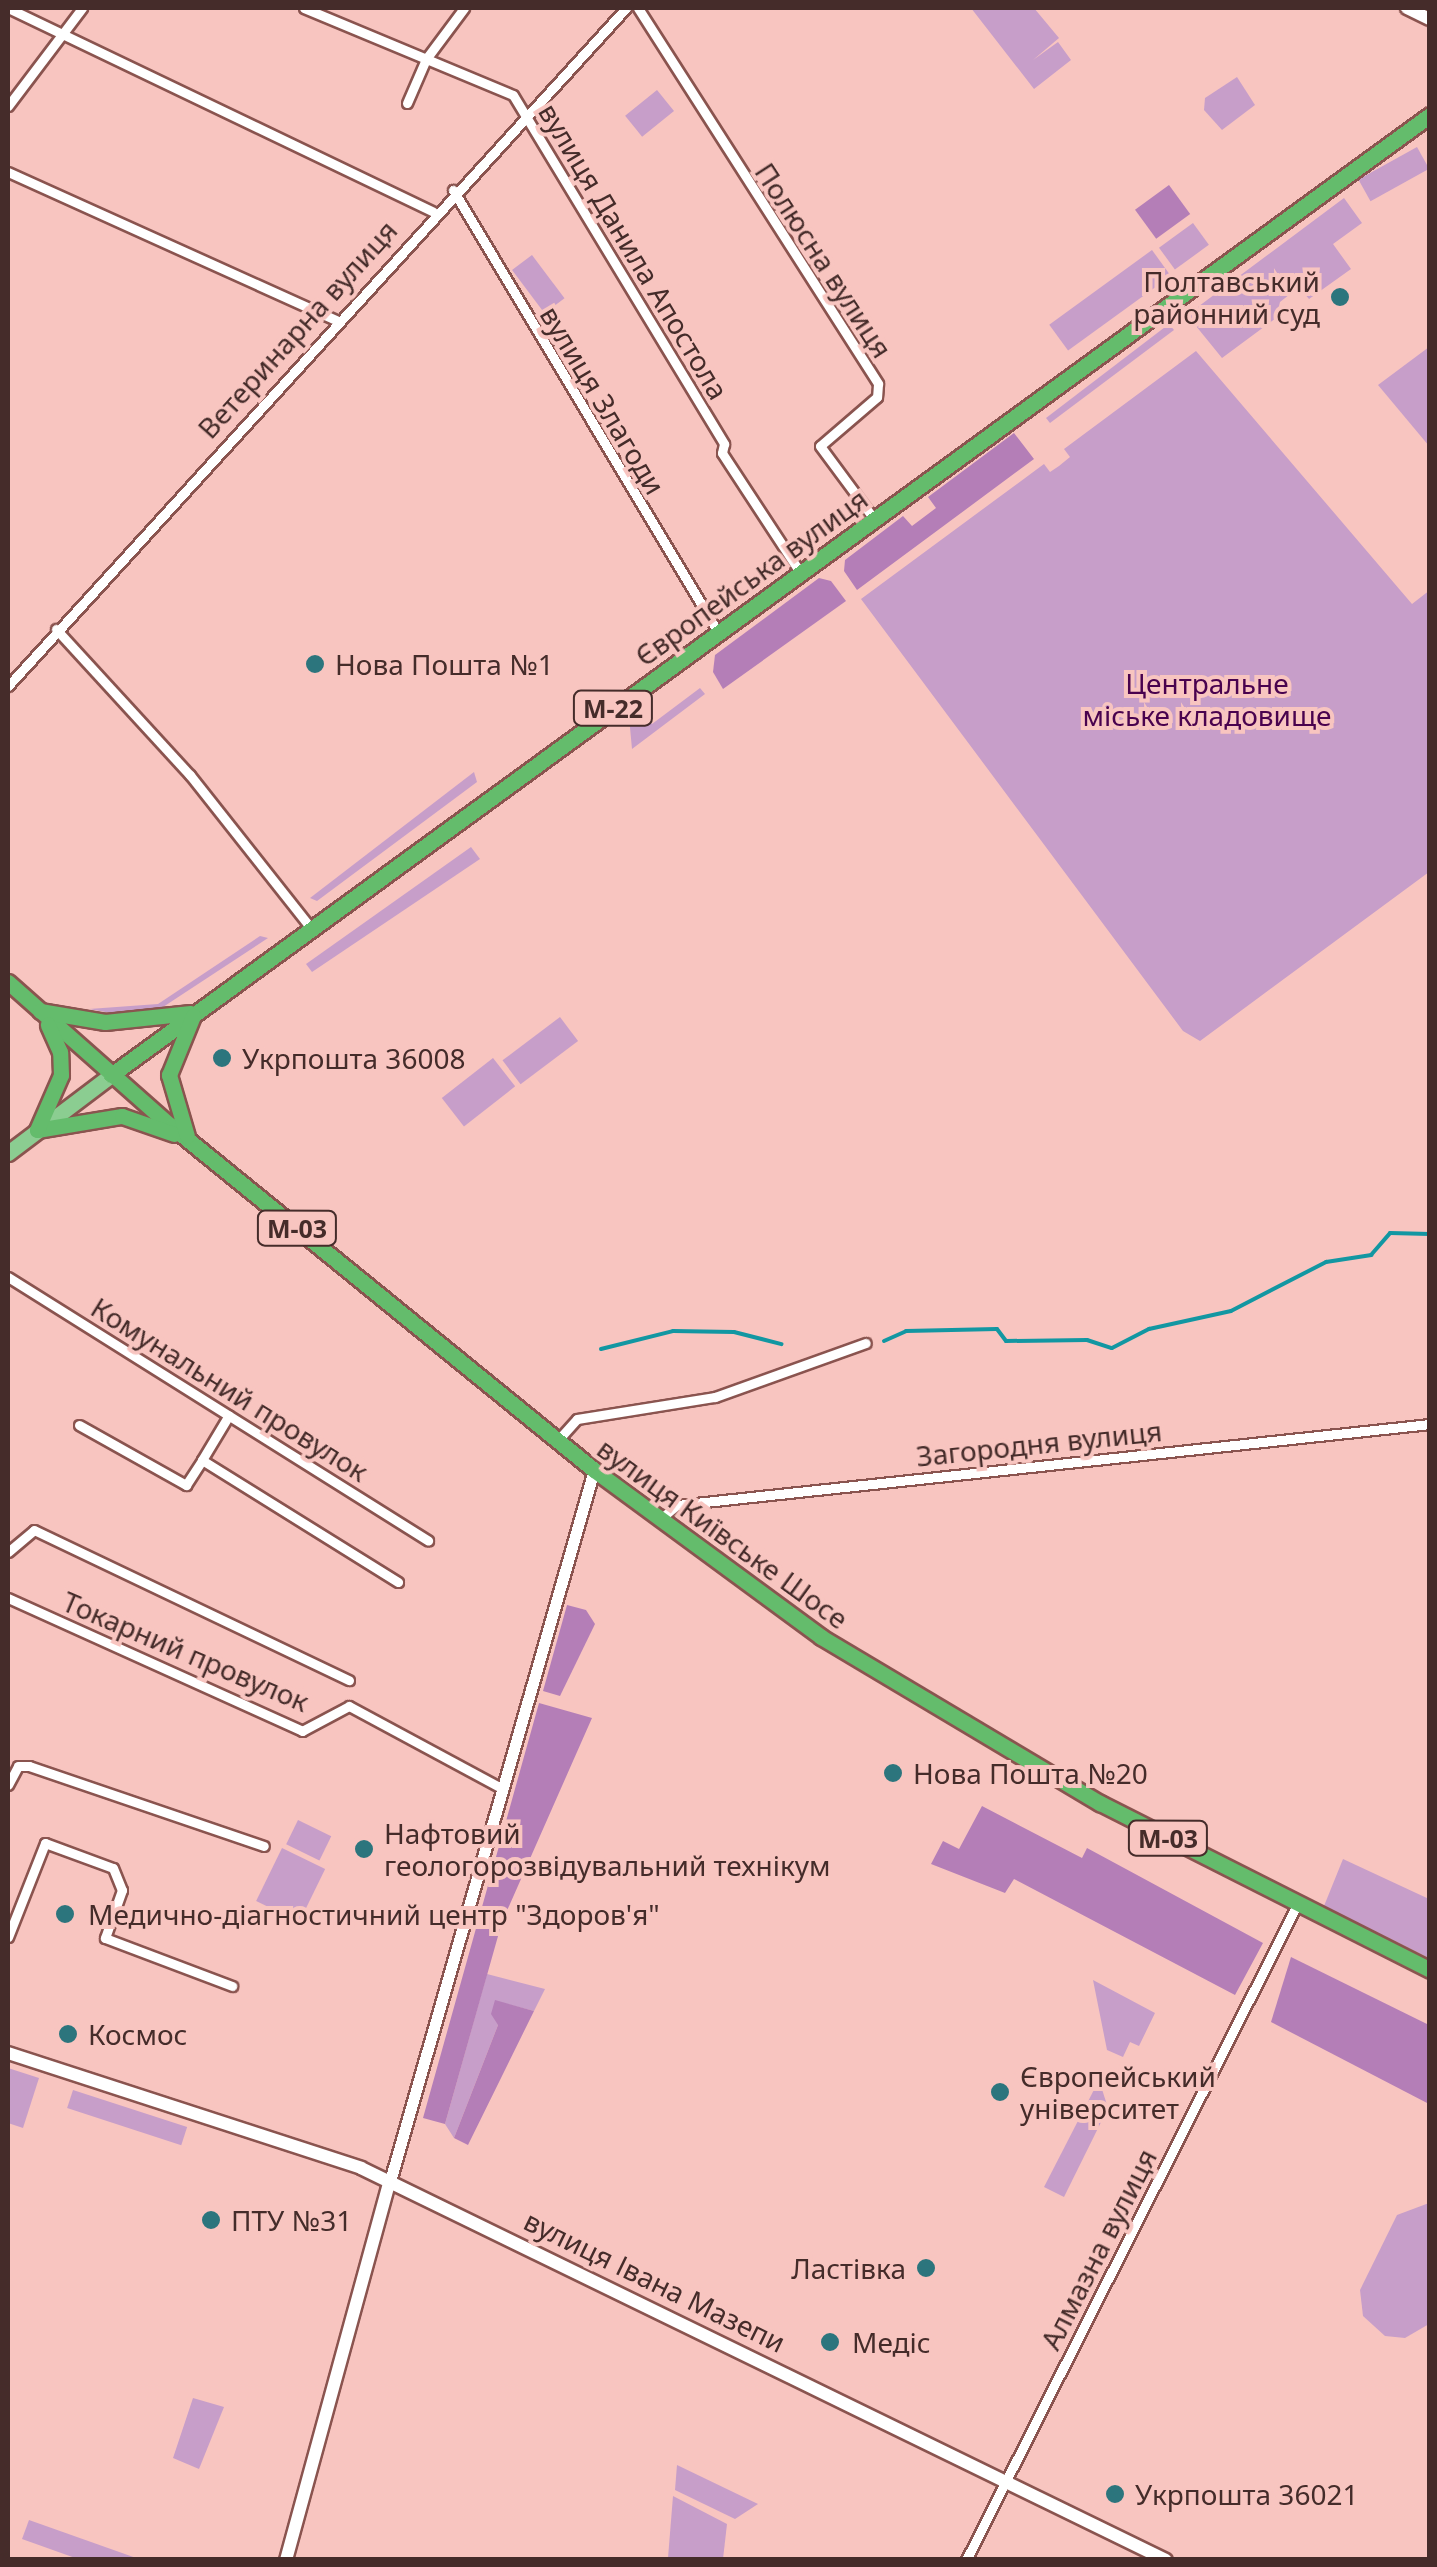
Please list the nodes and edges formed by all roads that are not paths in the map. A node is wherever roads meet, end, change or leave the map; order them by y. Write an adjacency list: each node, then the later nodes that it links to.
1 (8, 8): 9 (street)
2 (82, 8): 9 (street)
3 (304, 8): 10 (street, вулиця Данила Апостола)
4 (464, 8): 10 (street)
5 (626, 8): 13 (street, Ветеринарна вулиця)
6 (638, 8): 19 (street, Полюсна вулиця)
7 (1407, 8): 8 (main road)
8 (1430, 19)
9 (64, 37): 12 (street); 17 (street)
10 (426, 59): 11 (street); 13 (street, вулиця Данила Апостола)
11 (407, 102)
12 (8, 106)
13 (524, 114): 16 (street, Ветеринарна вулиця); 20 (street, вулиця Данила Апостола)
14 (1430, 115): 19 (highway, Європейська вулиця / М-22)
15 (8, 172): 18 (street)
16 (453, 190): 17 (street, Ветеринарна вулиця); 22 (street, вулиця Злагоди)
17 (433, 212): 18 (street, Ветеринарна вулиця)
18 (336, 320): 21 (street, Ветеринарна вулиця)
19 (874, 519): 20 (highway, Європейська вулиця / М-22)
20 (800, 572): 22 (highway, Європейська вулиця / М-22)
21 (56, 629): 23 (street, Ветеринарна вулиця); 24 (street)
22 (718, 632): 24 (highway, Європейська вулиця / М-22)
23 (8, 686)
24 (311, 928): 27 (highway, Європейська вулиця / М-22)
25 (8, 982): 26 (highway, М-03)
26 (36, 1010): 27 (highway); 28 (highway, вулиця Київське Шосе / М-03); 29 (highway)
27 (194, 1013): 28 (highway, Європейська вулиця / М-22); 30 (highway)
28 (111, 1075): 29 (main road, Європейська вулиця); 30 (highway, вулиця Київське Шосе / М-03)
29 (37, 1130): 30 (highway); 31 (main road, Європейська вулиця)
30 (188, 1140): 37 (highway, вулиця Київське Шосе / М-03)
31 (8, 1153)
32 (8, 1276): 34 (street, Комунальний провулок)
33 (866, 1343): 37 (street)
34 (228, 1415): 38 (street); 41 (street, Комунальний провулок)
35 (1430, 1424): 40 (street, Загородня вулиця)
36 (79, 1425): 38 (street)
37 (558, 1440): 39 (highway, вулиця Київське Шосе / М-03)
38 (202, 1460): 43 (street)
39 (594, 1470): 40 (highway, вулиця Київське Шосе / М-03); 47 (street)
40 (659, 1520): 49 (highway, вулиця Київське Шосе / М-03)
41 (428, 1540)
42 (8, 1552): 45 (street)
43 (398, 1582)
44 (8, 1598): 47 (street, Токарний провулок)
45 (349, 1680)
46 (8, 1785): 48 (street)
47 (503, 1788): 54 (street)
48 (264, 1846)
49 (1298, 1905): 51 (highway, вулиця Київське Шосе / М-03); 55 (street, Алмазна вулиця)
50 (8, 1936): 52 (street)
51 (1430, 1970)
52 (232, 1986)
53 (8, 2053): 54 (main road, вулиця Івана Мазепи)
54 (390, 2181): 55 (main road, вулиця Івана Мазепи); 56 (main road)
55 (1006, 2479): 57 (street, Алмазна вулиця); 58 (main road, вулиця Івана Мазепи)
56 (286, 2560)
57 (966, 2560)
58 (1166, 2560)

